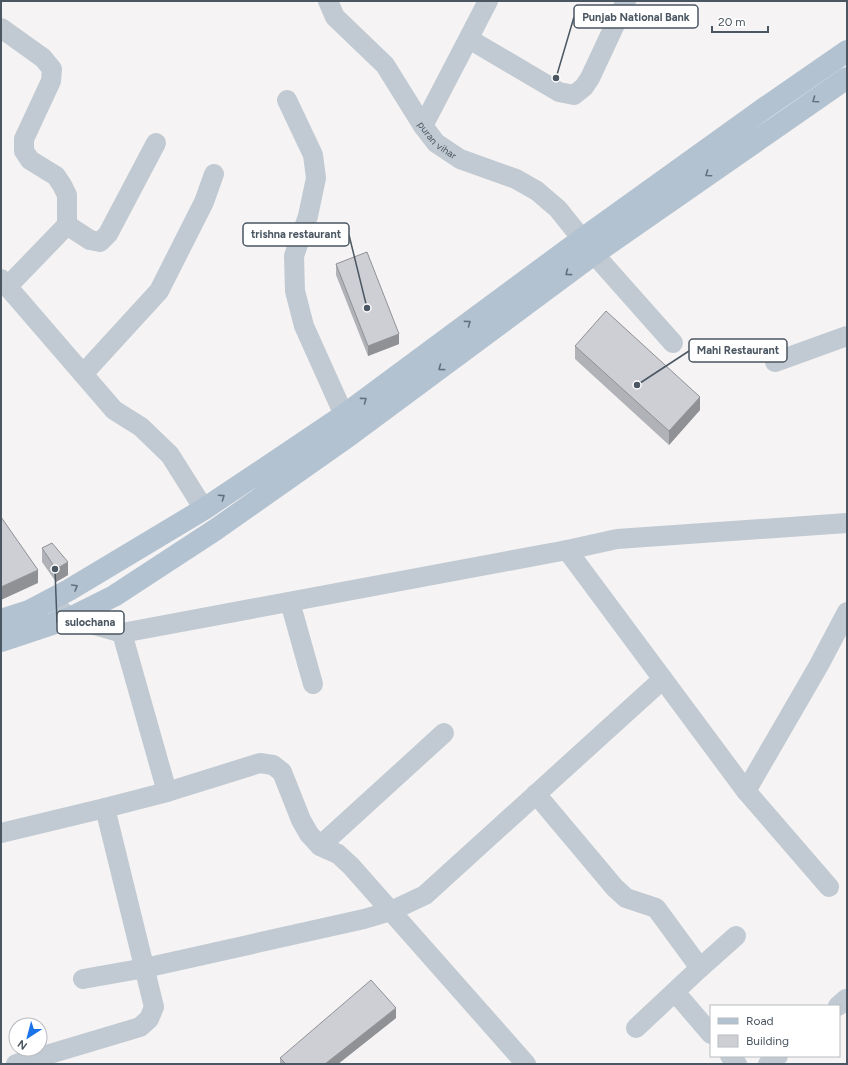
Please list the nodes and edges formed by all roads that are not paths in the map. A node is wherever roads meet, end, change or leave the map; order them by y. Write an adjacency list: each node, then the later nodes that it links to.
1 (328, 1): 9 (street, puran vihar)
2 (488, 1): 5 (street)
3 (626, 1): 5 (street)
4 (1, 28): 12 (street)
5 (469, 39): 9 (street)
6 (847, 52): 13 (main road)
7 (847, 78): 13 (main road, one-way to 13)
8 (287, 100): 19 (street)
9 (423, 126): 13 (street, puran vihar)
10 (156, 143): 12 (street)
11 (214, 174): 18 (street)
12 (67, 225): 14 (street)
13 (588, 246): 16 (street, puran vihar); 19 (main road, one-way to 13); 26 (main road, one-way to 26)
14 (5, 283): 18 (street)
15 (847, 336): 17 (street)
16 (673, 343)
17 (775, 362)
18 (83, 374): 20 (street)
19 (344, 415): 20 (main road, one-way to 19)
20 (204, 509): 23 (main road, one-way to 20)
21 (847, 523): 22 (street)
22 (567, 550): 24 (street); 30 (street)
23 (49, 600): 26 (street); 27 (main road)
24 (290, 602): 28 (street); 31 (street)
25 (847, 612): 33 (street)
26 (70, 618): 28 (street); 29 (main road)
27 (1, 620)
28 (122, 633): 34 (street)
29 (1, 642)
30 (663, 679): 33 (street); 35 (street)
31 (313, 684)
32 (444, 734): 38 (street)
33 (746, 791): 39 (street)
34 (167, 792): 36 (street); 38 (street)
35 (536, 794): 40 (street); 43 (street)
36 (105, 808): 37 (street); 42 (street)
37 (1, 832)
38 (320, 846): 40 (street)
39 (829, 887)
40 (390, 911): 42 (street); 50 (street)
41 (736, 936): 43 (street)
42 (145, 968): 44 (street); 49 (street)
43 (700, 968): 45 (street)
44 (83, 979)
45 (675, 992): 46 (street); 47 (street)
46 (636, 1028)
47 (710, 1033)
48 (777, 1057): 51 (street)
49 (16, 1064)
50 (526, 1064)
51 (768, 1064)

